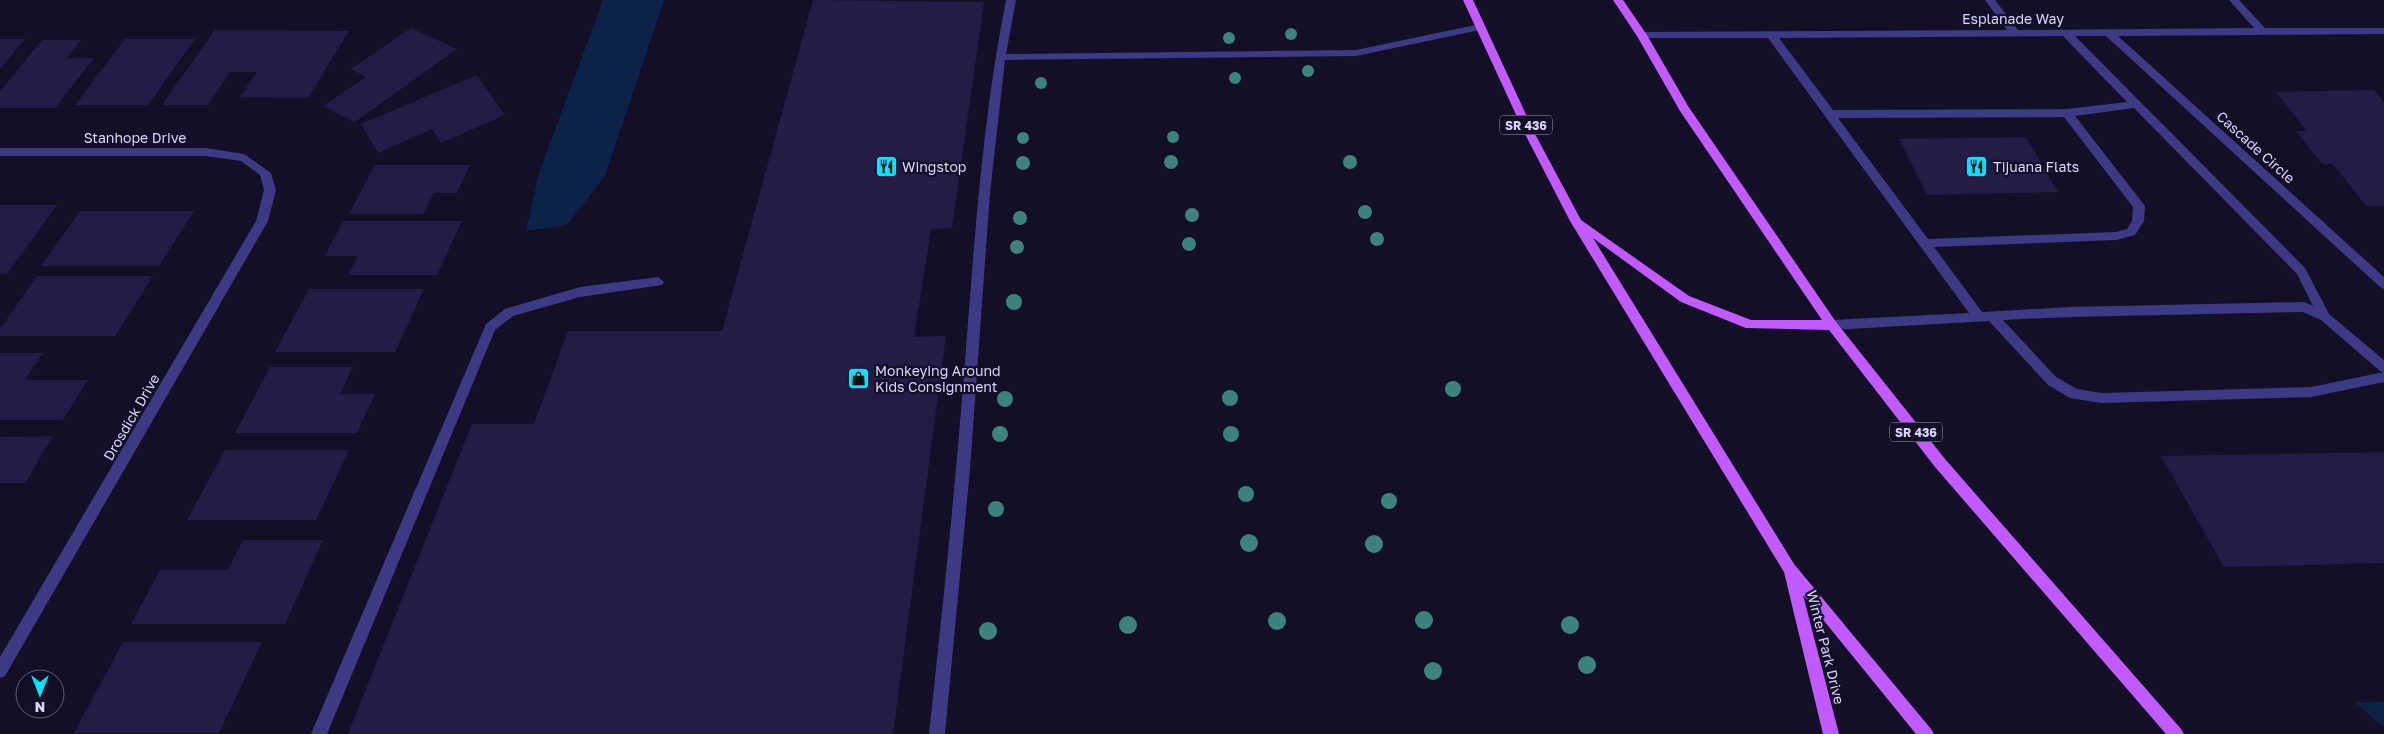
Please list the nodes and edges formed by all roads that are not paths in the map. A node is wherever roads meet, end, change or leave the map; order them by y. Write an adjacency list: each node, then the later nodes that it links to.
1 (1011, 0): 14 (street)
2 (1468, 0): 6 (main road, SR 436)
3 (1618, 0): 13 (main road, SR 436)
4 (1990, 0): 10 (street)
5 (2234, 0): 8 (street)
6 (1480, 27): 14 (street); 20 (main road, SR 436)
7 (2107, 31): 8 (street, Esplanade Way); 11 (street, Esplanade Way); 22 (street, Cascade Circle)
8 (2262, 31): 9 (street, Esplanade Way)
9 (2384, 31)
10 (2014, 32): 11 (street, Esplanade Way); 12 (street, Esplanade Way)
11 (2066, 32): 15 (street)
12 (1771, 34): 13 (street, Esplanade Way); 17 (street)
13 (1642, 35): 27 (main road, SR 436)
14 (1000, 57): 33 (street)
15 (2136, 104): 16 (street); 26 (street)
16 (2067, 113): 17 (street); 21 (street)
17 (1830, 114): 21 (street)
18 (0, 152): 19 (street, Stanhope Drive)
19 (265, 172): 31 (street, Drosdick Drive)
20 (1576, 222): 27 (main road); 30 (main road, SR 436)
21 (1924, 243): 25 (street)
22 (2382, 280)
23 (658, 282): 32 (street)
24 (1992, 316): 25 (street); 26 (street); 29 (street)
25 (1979, 317): 27 (street)
26 (2325, 317): 28 (street)
27 (1832, 325): 36 (main road, SR 436)
28 (2384, 367)
29 (2384, 377)
30 (1789, 568): 34 (main road, Winter Park Drive); 35 (main road, SR 436)
31 (0, 671)
32 (319, 734)
33 (937, 734)
34 (1831, 734)
35 (1926, 734)
36 (2176, 734)

